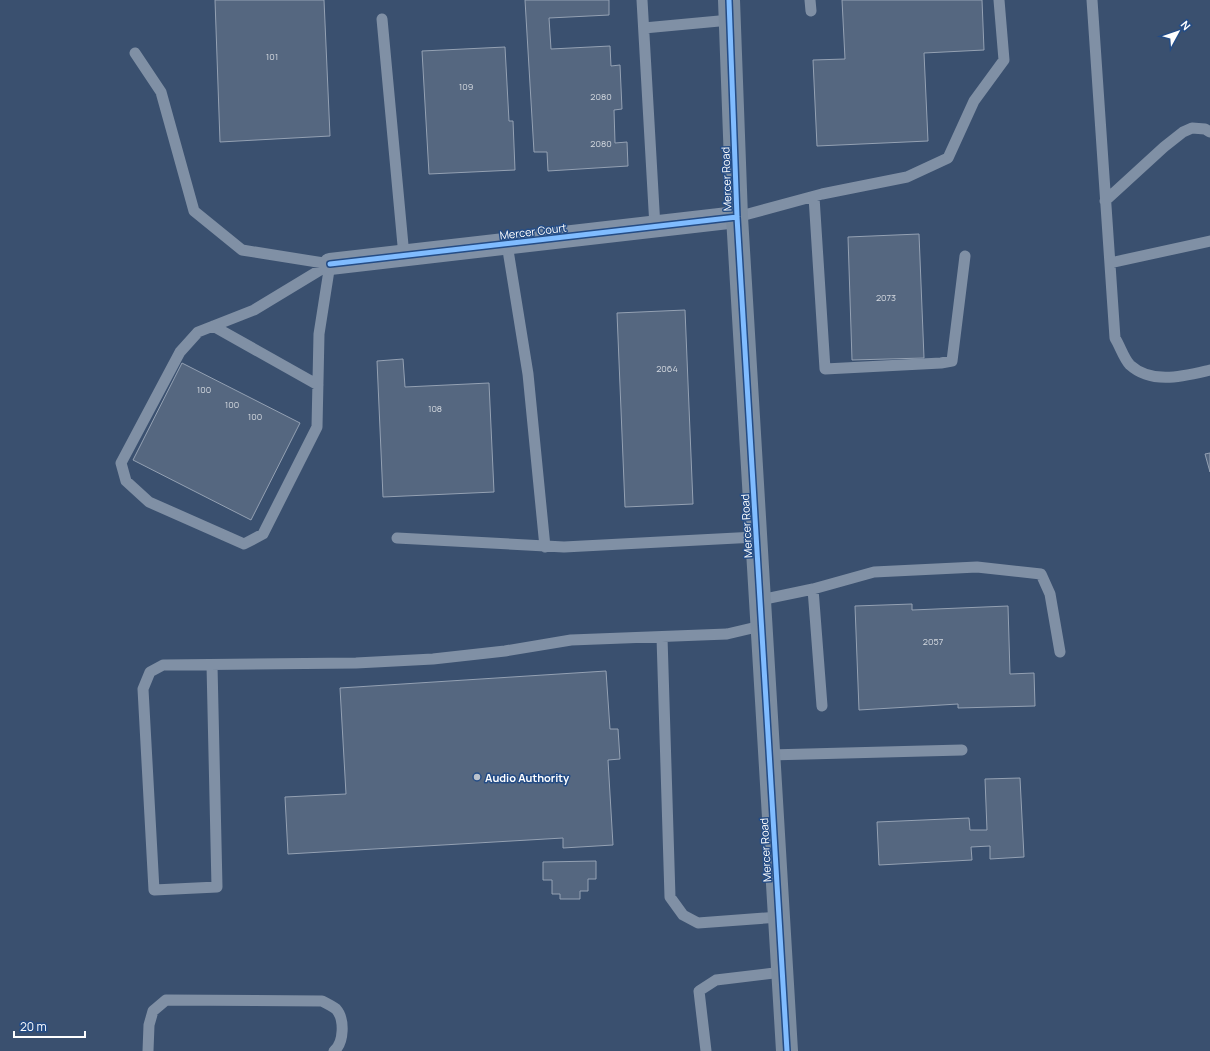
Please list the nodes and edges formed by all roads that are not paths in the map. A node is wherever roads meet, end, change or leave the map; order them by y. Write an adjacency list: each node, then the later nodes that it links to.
1 (642, 0): 6 (lane)
2 (999, 0): 9 (lane)
3 (1092, 0): 10 (lane)
4 (730, 10): 6 (lane); 11 (street, Mercer Road)
5 (382, 19): 15 (lane)
6 (644, 28): 12 (lane)
7 (135, 53): 18 (lane)
8 (1210, 132): 10 (lane)
9 (814, 197): 11 (lane); 16 (lane)
10 (1105, 202): 17 (lane)
11 (737, 217): 12 (street, Mercer Court); 22 (street, Mercer Road)
12 (655, 227): 14 (street, Mercer Court)
13 (1210, 241): 17 (lane)
14 (507, 244): 15 (street, Mercer Court); 24 (lane)
15 (404, 256): 18 (street, Mercer Court)
16 (965, 256)
17 (1110, 262): 20 (lane)
18 (330, 264): 19 (lane); 21 (lane)
19 (213, 326): 21 (lane); 21 (lane)
20 (1210, 370)
21 (318, 385)
22 (756, 537): 24 (lane); 26 (street, Mercer Road)
23 (397, 538): 24 (lane)
24 (545, 547)
25 (812, 589): 26 (lane); 29 (lane); 31 (lane)
26 (760, 600): 27 (street, Mercer Road)
27 (762, 626): 28 (lane); 33 (street, Mercer Road)
28 (662, 637): 30 (lane); 34 (lane)
29 (1060, 652)
30 (212, 664): 30 (lane)
31 (822, 706)
32 (962, 750): 33 (lane)
33 (769, 755): 34 (street, Mercer Road)
34 (779, 917): 35 (street, Mercer Road)
35 (782, 972): 38 (lane); 39 (street, Mercer Road)
36 (148, 1051): 37 (lane)
37 (334, 1051)
38 (706, 1051)
39 (787, 1051)

